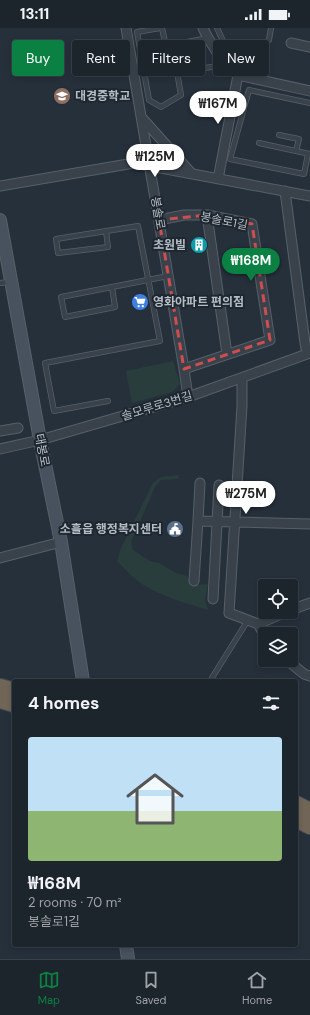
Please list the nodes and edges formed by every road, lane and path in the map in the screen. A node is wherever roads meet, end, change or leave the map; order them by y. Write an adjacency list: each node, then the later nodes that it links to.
1 (126, 28): 15 (street, 봉솔로)
2 (161, 28): 6 (lane); 10 (lane)
3 (203, 28): 6 (street)
4 (217, 28): 5 (lane)
5 (271, 28)
6 (208, 38): 8 (street)
7 (292, 43): 9 (street)
8 (213, 46)
9 (310, 47)
10 (213, 67)
11 (238, 76): 22 (street)
12 (242, 76): 13 (street)
13 (310, 91)
14 (310, 103): 19 (lane)
15 (142, 117): 20 (street, 봉솔로); 21 (street)
16 (279, 135): 18 (lane)
17 (259, 144): 18 (lane)
18 (296, 151): 19 (lane)
19 (309, 154)
20 (149, 166): 21 (street); 23 (street); 28 (street, 봉솔로)
21 (192, 174): 22 (street)
22 (218, 179): 24 (street)
23 (0, 186)
24 (285, 191): 25 (street); 35 (street)
25 (310, 196)
26 (207, 215): 28 (street, 봉솔로1길); 34 (street); 34 (street, 봉솔로1길)
27 (0, 220): 32 (main road, 태봉로)
28 (159, 220): 30 (street, 봉솔로)
29 (106, 231): 29 (lane); 31 (lane)
30 (168, 276): 31 (lane); 36 (street, 봉솔로)
31 (149, 280): 33 (lane); 39 (lane)
32 (6, 283): 42 (main road, 태봉로)
33 (112, 287): 33 (lane)
34 (227, 354): 36 (street, 봉솔로1길)
35 (309, 354): 37 (street, 솔모루로3번길)
36 (184, 369): 38 (street, 봉솔로)
37 (242, 379): 38 (street, 솔모루로3번길); 48 (street)
38 (188, 397): 42 (street, 솔모루로3번길)
39 (108, 401)
40 (18, 428): 41 (street)
41 (0, 431)
42 (40, 440): 43 (street, 솔모루로3번길); 50 (main road, 태봉로)
43 (0, 449)
44 (200, 483): 46 (street)
45 (219, 485): 47 (street)
46 (198, 521): 47 (street); 52 (street)
47 (218, 522): 48 (street); 53 (street)
48 (235, 522): 49 (street); 57 (street)
49 (310, 524)
50 (61, 542): 51 (street); 62 (main road, 태봉로)
51 (0, 558)
52 (194, 581)
53 (213, 599)
54 (310, 603): 55 (street)
55 (298, 607)
56 (270, 619): 58 (street)
57 (248, 620): 58 (street); 63 (lane)
58 (258, 624): 59 (street)
59 (260, 627)
60 (296, 667): 61 (street)
61 (310, 676)
62 (83, 679)
63 (211, 679)
64 (0, 687): 65 (highway)
65 (12, 690)
66 (0, 700): 67 (highway)
67 (12, 703)
68 (298, 807): 69 (highway)
69 (306, 821)
70 (126, 947): 71 (main road)
71 (128, 959)

